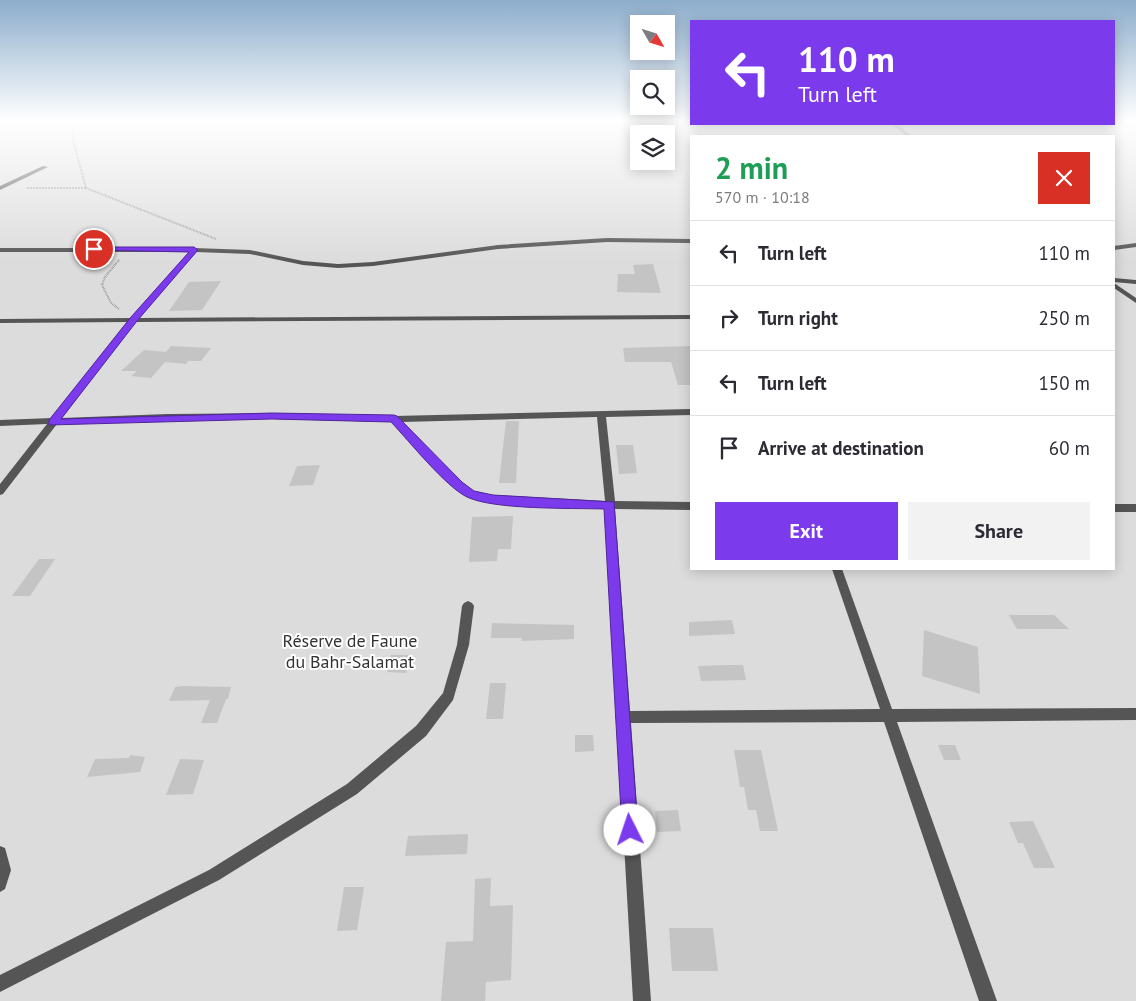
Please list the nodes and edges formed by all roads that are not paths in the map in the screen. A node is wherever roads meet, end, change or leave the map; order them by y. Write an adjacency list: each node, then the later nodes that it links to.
1 (45, 168): 2 (street)
2 (1, 188)
3 (690, 241): 7 (street)
4 (1136, 245): 5 (street)
5 (1115, 248)
6 (0, 250): 7 (street)
7 (194, 250): 13 (street)
8 (1115, 280): 9 (street)
9 (1136, 282)
10 (1115, 286): 11 (street)
11 (1136, 301)
12 (690, 317): 13 (street)
13 (134, 319): 14 (street); 18 (street)
14 (0, 321)
15 (690, 412): 16 (street)
16 (601, 414): 17 (street); 21 (street)
17 (394, 419): 18 (street); 21 (street)
18 (53, 422): 19 (street); 20 (street)
19 (0, 423)
20 (0, 491)
21 (610, 505): 22 (street); 29 (street)
22 (690, 506)
23 (1115, 508): 24 (street)
24 (1136, 508)
25 (836, 570): 28 (street)
26 (468, 606): 32 (street)
27 (1136, 714): 28 (street)
28 (889, 716): 29 (street); 34 (street)
29 (622, 717): 33 (street)
30 (0, 852): 31 (street)
31 (0, 884)
32 (0, 984)
33 (642, 1001)
34 (988, 1001)

